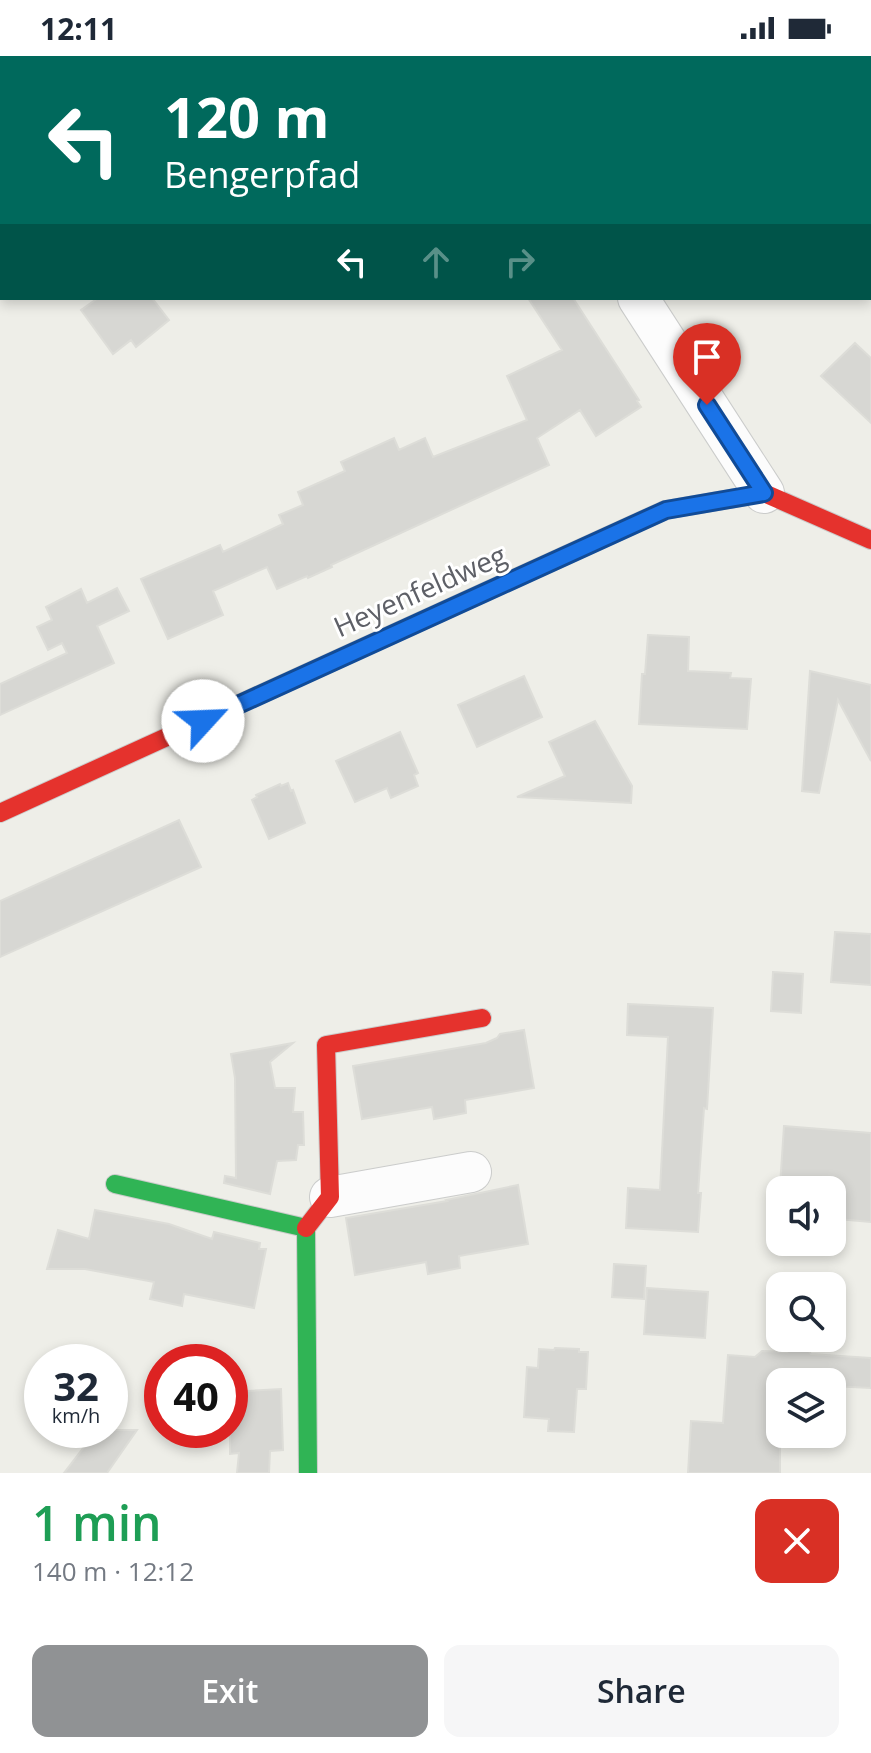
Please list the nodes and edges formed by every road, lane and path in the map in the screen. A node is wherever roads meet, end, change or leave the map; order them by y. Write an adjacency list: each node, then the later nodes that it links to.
1 (639, 300): 2 (street)
2 (764, 493): 3 (street); 4 (street, Heyenfeldweg)
3 (871, 540)
4 (0, 813)
5 (482, 1018): 8 (street)
6 (471, 1172): 8 (street)
7 (115, 1184): 8 (street)
8 (318, 1212): 9 (street)
9 (308, 1473)

